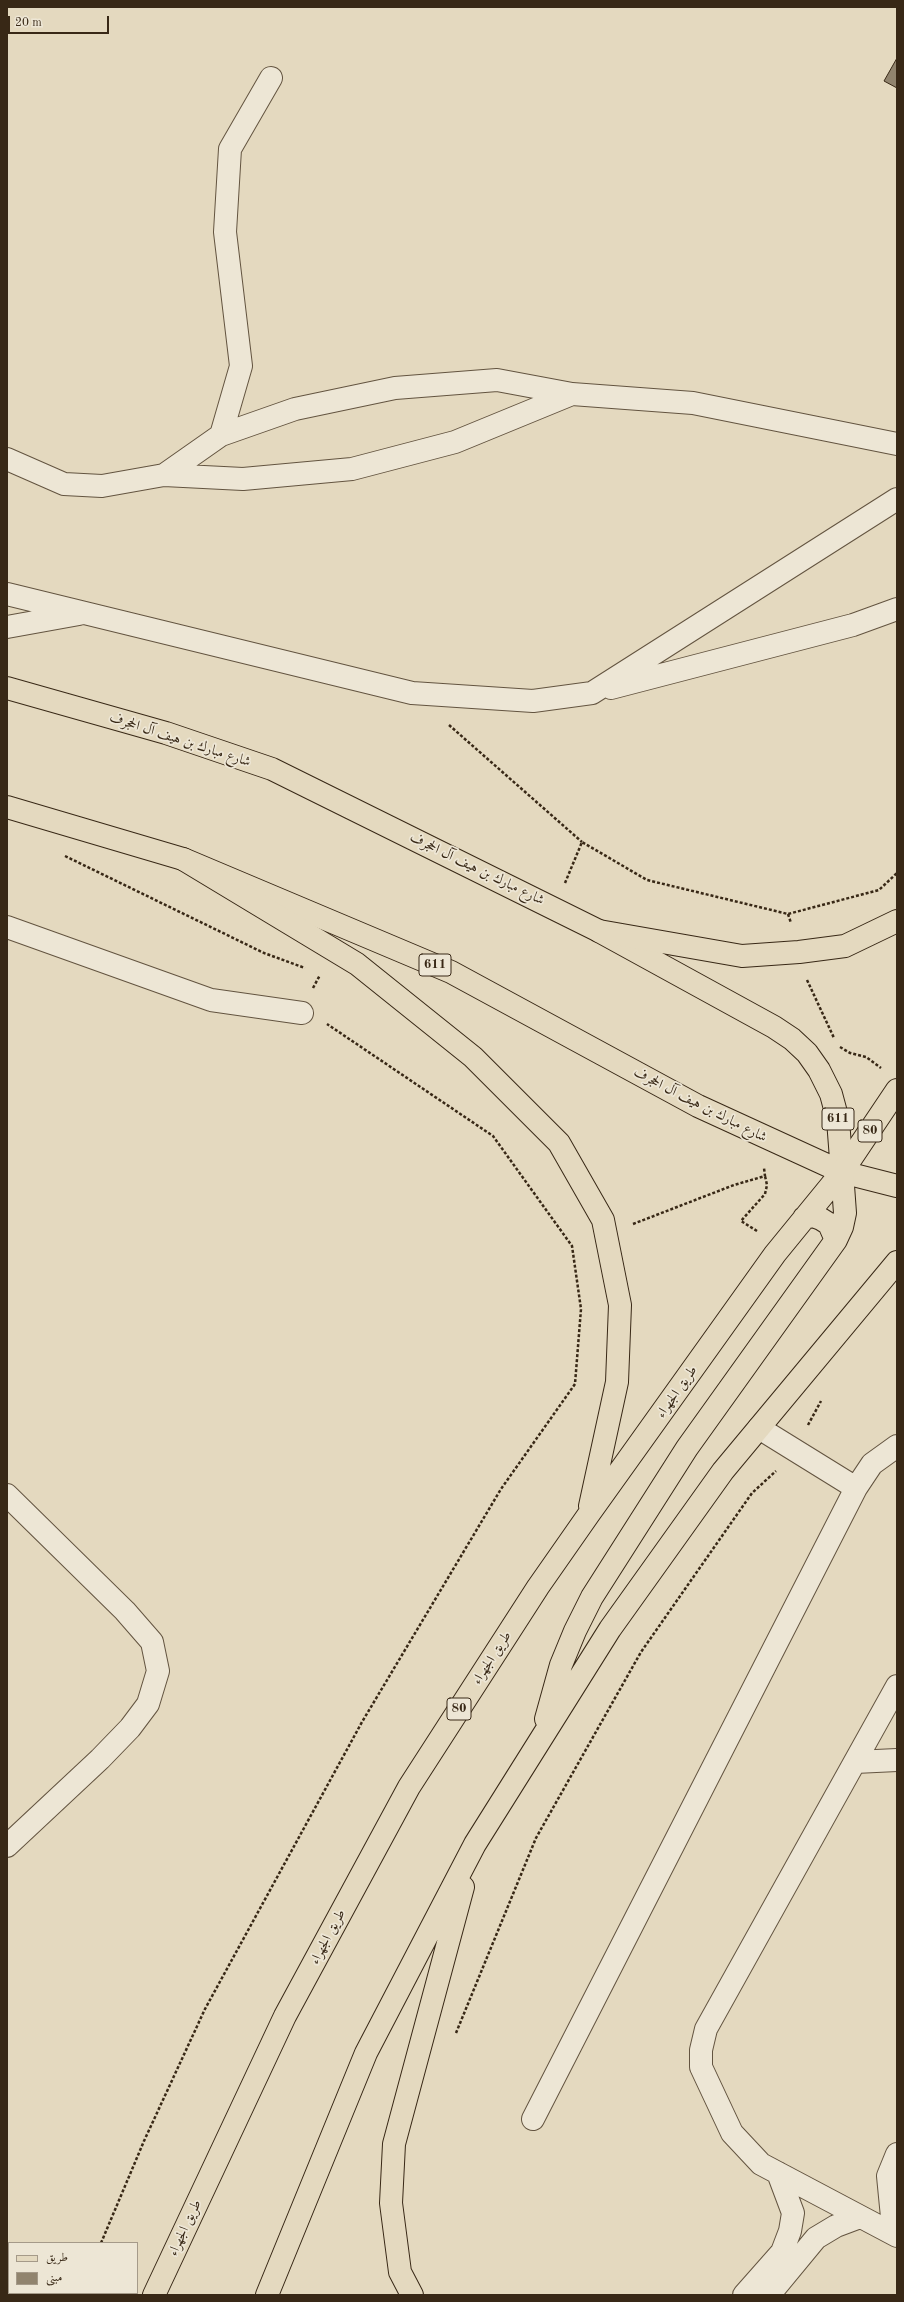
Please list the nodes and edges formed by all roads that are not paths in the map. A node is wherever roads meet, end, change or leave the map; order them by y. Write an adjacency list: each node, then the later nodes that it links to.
1 (271, 78): 3 (lane)
2 (572, 394): 3 (lane); 4 (lane); 6 (lane)
3 (221, 435): 6 (lane)
4 (897, 444)
5 (7, 459): 6 (lane)
6 (164, 475)
7 (897, 499): 12 (lane)
8 (7, 594): 10 (lane)
9 (897, 609): 12 (lane)
10 (82, 613): 11 (lane); 12 (lane)
11 (7, 627)
12 (592, 693)
13 (13, 694): 18 (main road, شارع مبارك بن هيف آل الحجرف / 611)
14 (7, 807): 15 (main road, شارع مبارك بن هيف آل الحجرف / 611)
15 (183, 859): 21 (main road, شارع مبارك بن هيف آل الحجرف / 611); 30 (main road)
16 (897, 921): 18 (main road)
17 (7, 927): 19 (lane)
18 (599, 931): 21 (main road, شارع مبارك بن هيف آل الحجرف / 611)
19 (302, 1013)
20 (897, 1090): 21 (main road, طريق الجهراء / 80)
21 (842, 1172): 22 (main road, شارع مبارك بن هيف آل الحجرف / 611); 23 (main road, طريق الجهراء / 80); 24 (main road)
22 (897, 1186)
23 (804, 1218): 24 (main road); 30 (main road, طريق الجهراء / 80)
24 (836, 1240): 32 (main road)
25 (897, 1262): 26 (main road)
26 (760, 1428): 28 (lane); 32 (main road)
27 (897, 1446): 28 (lane)
28 (856, 1488): 37 (lane)
29 (7, 1495): 36 (lane)
30 (589, 1514): 43 (main road, طريق الجهراء / 80)
31 (897, 1686): 34 (lane)
32 (542, 1738): 35 (main road)
33 (897, 1760): 34 (lane)
34 (855, 1762): 39 (lane)
35 (475, 1844): 44 (main road); 45 (main road)
36 (7, 1846)
37 (533, 2119)
38 (897, 2154): 41 (lane)
39 (778, 2173): 40 (lane); 46 (lane)
40 (860, 2216): 42 (lane); 47 (lane)
41 (897, 2229)
42 (897, 2236)
43 (154, 2295)
44 (267, 2295)
45 (412, 2295)
46 (744, 2295)
47 (769, 2295)

